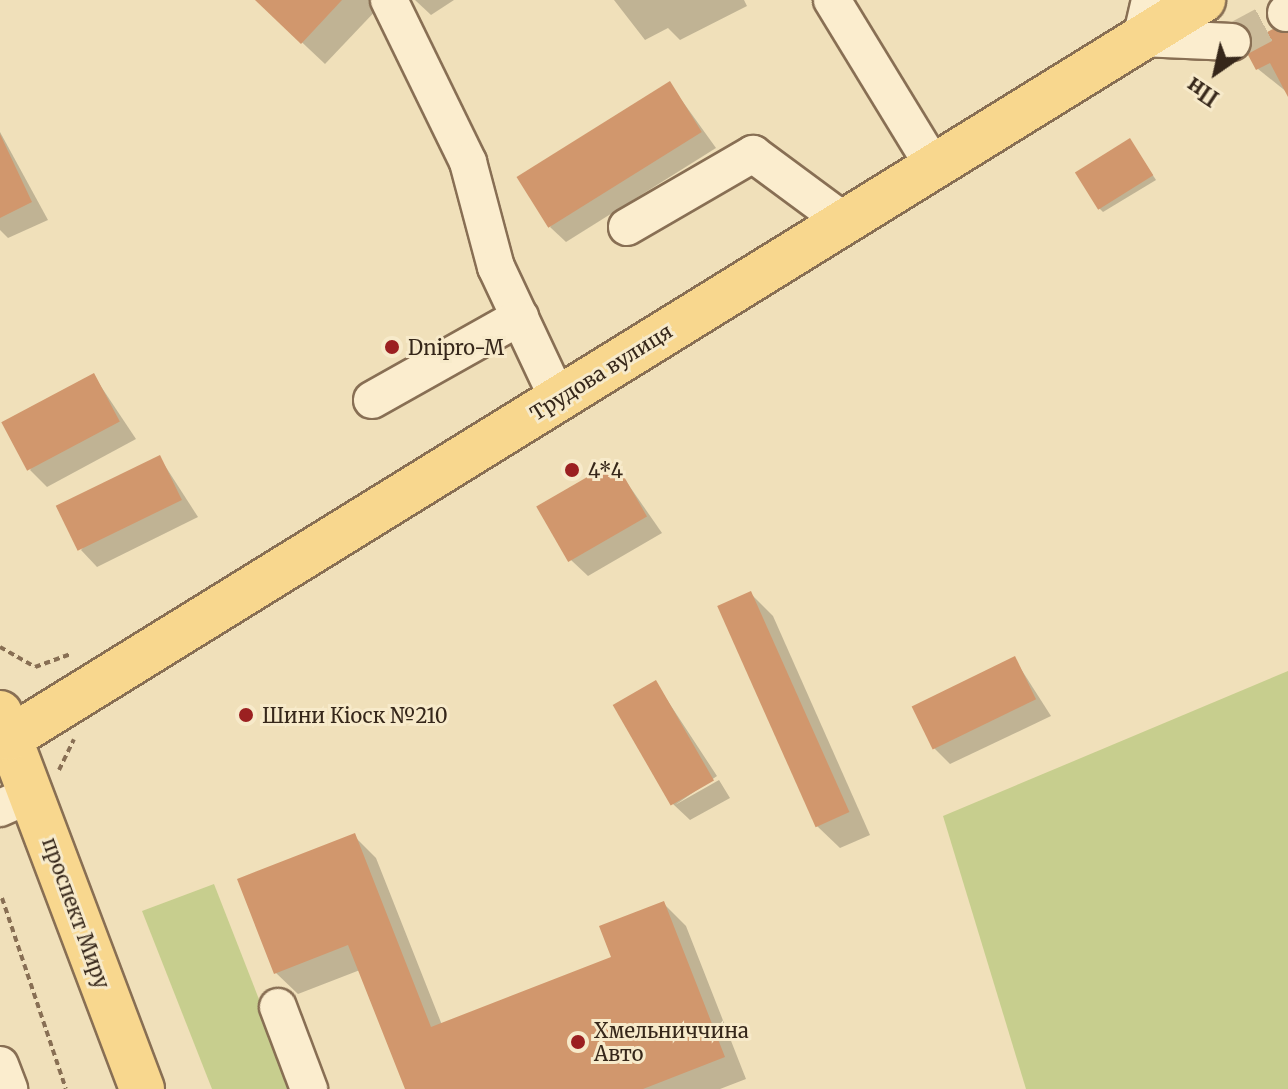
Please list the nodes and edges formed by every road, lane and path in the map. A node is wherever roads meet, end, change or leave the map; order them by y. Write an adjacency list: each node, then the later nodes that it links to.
1 (389, 0): 9 (street)
2 (832, 0): 6 (street)
3 (1203, 0): 4 (main road, Трудова вулиця)
4 (1146, 19): 5 (street); 6 (main road, Трудова вулиця)
5 (1232, 42)
6 (934, 167): 7 (main road, Трудова вулиця)
7 (845, 222): 8 (street); 10 (main road, Трудова вулиця)
8 (627, 227)
9 (520, 317): 10 (street); 11 (street)
10 (558, 399): 15 (main road, Трудова вулиця)
11 (372, 400)
12 (0, 647): 13 (path)
13 (71, 654)
14 (85, 727): 16 (path)
15 (3, 732): 16 (main road, проспект Миру)
16 (29, 794): 22 (main road, проспект Миру)
17 (2, 898): 21 (path)
18 (278, 1007): 23 (street)
19 (0, 1065): 20 (street)
20 (9, 1089)
21 (66, 1089)
22 (142, 1089)
23 (309, 1089)

